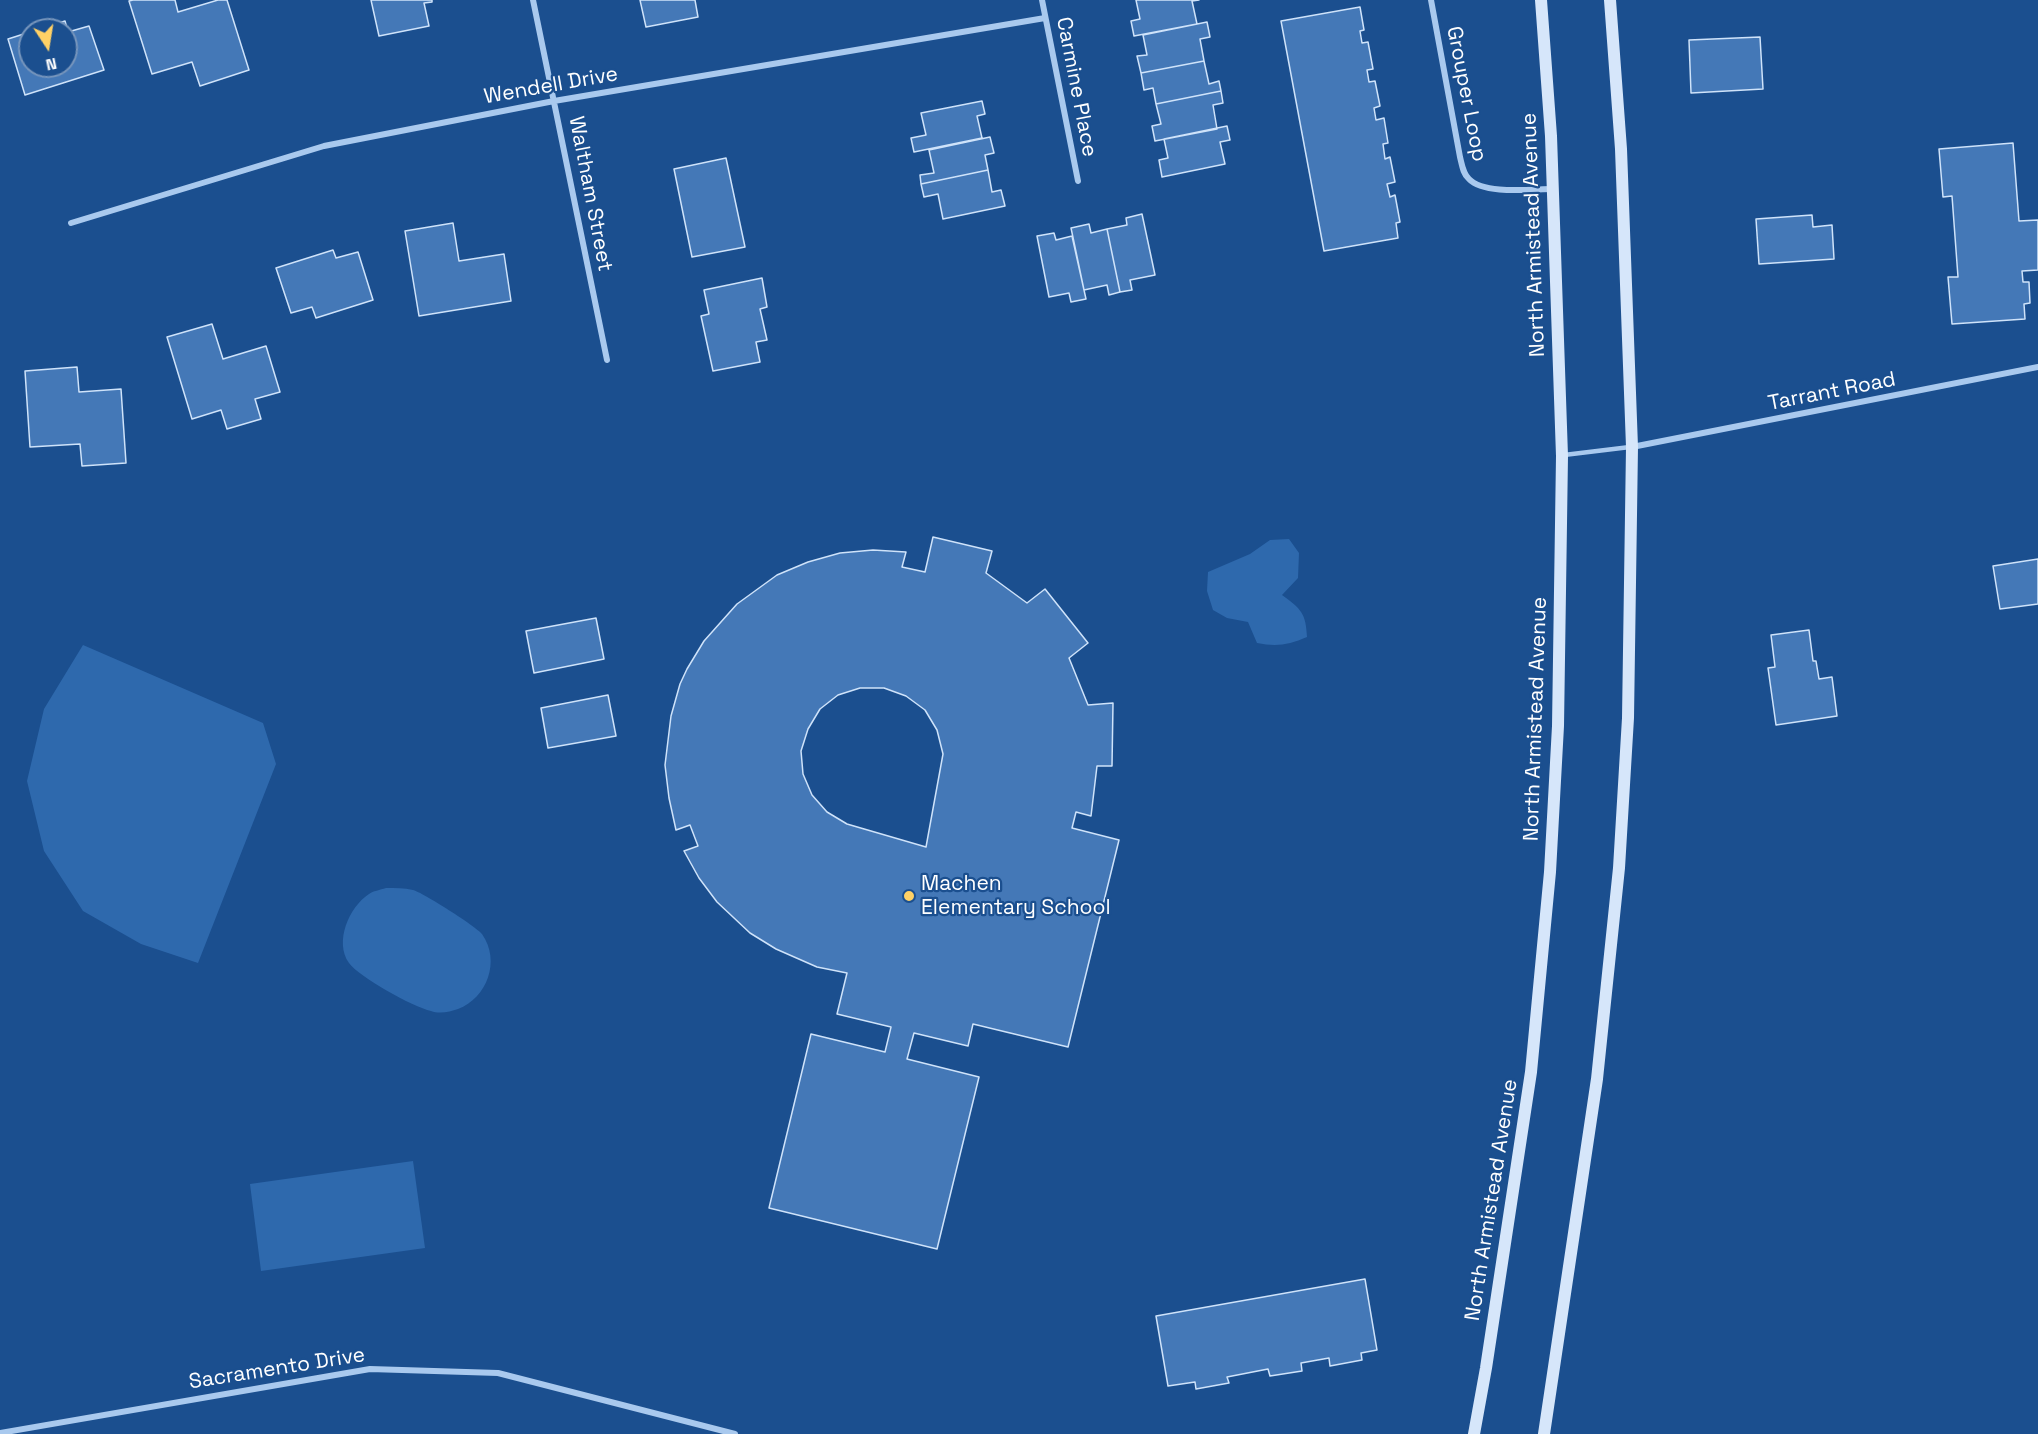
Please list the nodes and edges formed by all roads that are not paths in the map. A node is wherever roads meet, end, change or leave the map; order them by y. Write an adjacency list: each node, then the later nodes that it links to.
1 (533, 0): 7 (street, Waltham Street)
2 (1042, 0): 6 (street, Carmine Place)
3 (1431, 0): 9 (street, Grouper Loop)
4 (1541, 0): 9 (main road, North Armistead Avenue)
5 (1610, 0): 13 (main road)
6 (1045, 18): 7 (street, Wendell Drive); 8 (street, Carmine Place)
7 (554, 101): 10 (street, Wendell Drive); 11 (street, Waltham Street)
8 (1078, 181)
9 (1552, 189): 14 (main road, North Armistead Avenue)
10 (71, 223)
11 (607, 360)
12 (2038, 368): 13 (street, Tarrant Road)
13 (1632, 447): 14 (lane); 18 (main road)
14 (1562, 456): 17 (main road, North Armistead Avenue)
15 (0, 1432): 16 (street, Sacramento Drive)
16 (735, 1434)
17 (1474, 1434)
18 (1544, 1434)

